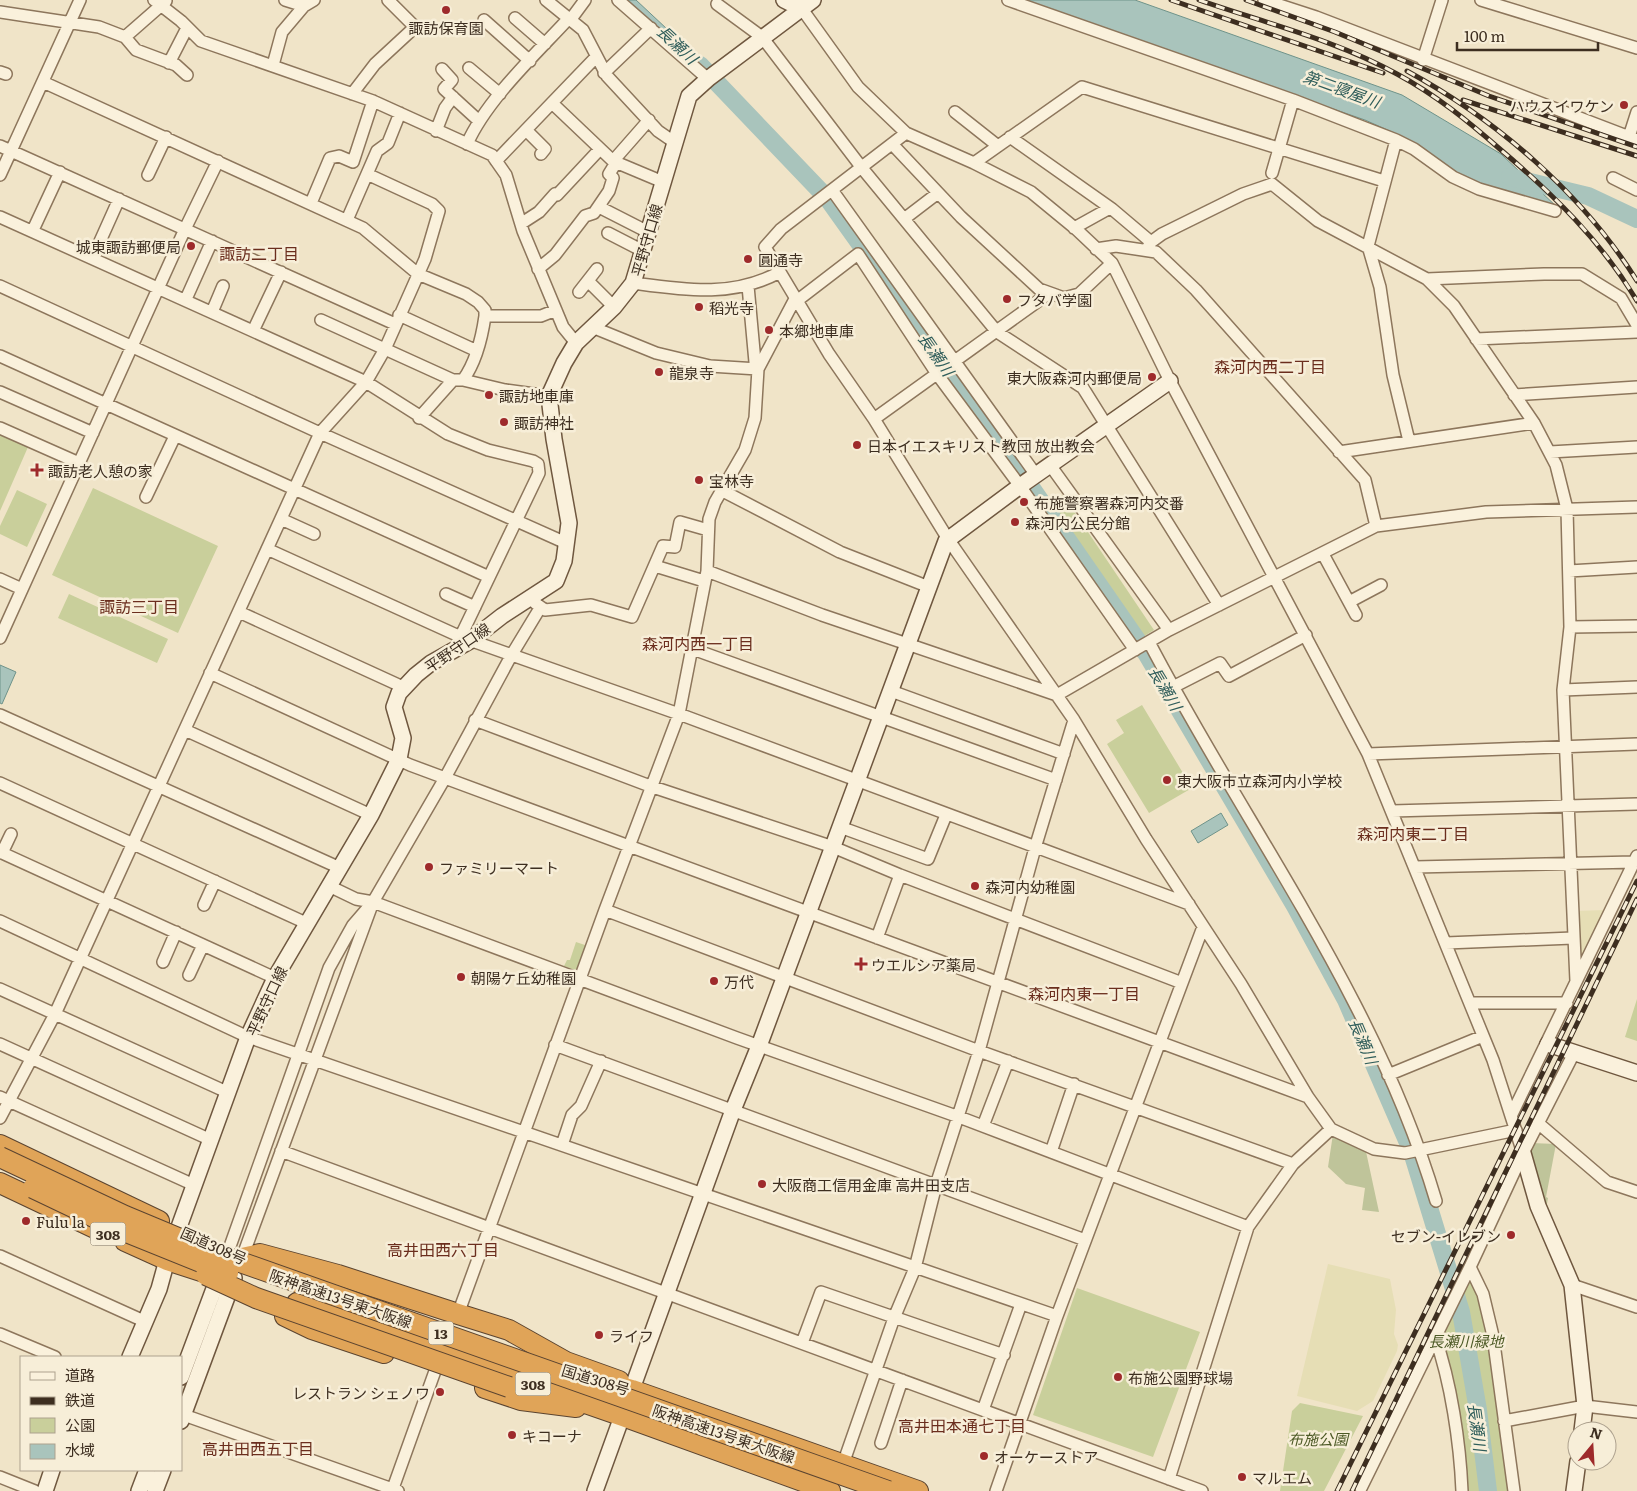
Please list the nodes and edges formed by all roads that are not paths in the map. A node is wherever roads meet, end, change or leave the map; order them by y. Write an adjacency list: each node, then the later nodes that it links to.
1 (80, 0): 21 (street)
2 (285, 0): 16 (street)
3 (314, 0): 16 (street)
4 (388, 0): 39 (street)
5 (546, 0): 19 (street)
6 (586, 0): 19 (street)
7 (618, 0): 23 (street)
8 (784, 0): 15 (street)
9 (1008, 0): 42 (street)
10 (1264, 0): 29 (street)
11 (1442, 0): 29 (street)
12 (1481, 0): 27 (street)
13 (161, 2): 22 (street); 24 (street)
14 (717, 4): 25 (street)
15 (807, 4): 25 (street, 平野守口線); 52 (street)
16 (304, 6): 32 (street)
17 (0, 12): 21 (street)
18 (515, 18): 26 (street)
19 (570, 18): 26 (street); 28 (street)
20 (484, 20): 30 (street)
21 (70, 21): 24 (street); 38 (street)
22 (187, 28): 31 (street); 32 (street)
23 (651, 28): 35 (street); 37 (street)
24 (125, 37): 31 (street)
25 (762, 37): 37 (street, 平野守口線); 70 (street)
26 (545, 44): 30 (street)
27 (1637, 48)
28 (596, 57): 35 (street); 44 (street)
29 (1423, 60): 55 (street)
30 (530, 61): 40 (street)
31 (169, 63): 36 (street)
32 (273, 65): 39 (street)
33 (469, 68): 40 (street)
34 (442, 69): 41 (street)
35 (604, 73): 48 (street)
36 (187, 75)
37 (711, 77): 57 (street, 平野守口線)
38 (43, 82): 54 (street); 61 (street)
39 (352, 94): 43 (street)
40 (500, 94): 49 (street)
41 (453, 97): 49 (street); 50 (street)
42 (1293, 100): 56 (street); 64 (street)
43 (373, 101): 47 (street); 68 (street)
44 (552, 102): 51 (street); 63 (street)
45 (955, 112): 60 (street)
46 (1637, 112): 55 (street)
47 (400, 113): 50 (street); 72 (street)
48 (649, 120): 57 (street); 67 (street)
49 (479, 121): 58 (street)
50 (436, 130): 58 (street)
51 (526, 130): 62 (street); 66 (street)
52 (906, 133): 59 (street); 69 (street)
53 (1010, 137): 60 (street); 64 (street); 85 (street)
54 (166, 138): 65 (street); 74 (street)
55 (1633, 139)
56 (1396, 140): 77 (street); 86 (street)
57 (674, 142): 78 (street, 平野守口線)
58 (467, 144): 66 (street)
59 (894, 145): 70 (street); 80 (street)
60 (998, 146): 69 (street)
61 (5, 148): 71 (street); 73 (street)
62 (545, 149)
63 (600, 149): 67 (street); 90 (street)
64 (1279, 149): 75 (street); 77 (street)
65 (218, 161): 83 (street); 92 (street)
66 (496, 161): 90 (street)
67 (615, 161): 78 (street); 84 (street)
68 (353, 162): 72 (street); 83 (street)
69 (974, 163): 91 (street)
70 (862, 168): 81 (street); 88 (street)
71 (60, 172): 82 (street); 93 (street)
72 (368, 172): 89 (street); 107 (street)
73 (0, 175)
74 (148, 175)
75 (1273, 177): 97 (street); 98 (street)
76 (1613, 178): 79 (street)
77 (1384, 181): 98 (street)
78 (663, 182): 94 (street, 平野守口線)
79 (1637, 190)
80 (938, 193): 88 (street); 116 (street)
81 (828, 194): 106 (street); 136 (street)
82 (119, 199): 92 (street); 101 (street)
83 (311, 203): 89 (street)
84 (599, 206): 94 (street); 103 (street)
85 (1110, 208): 91 (street); 97 (street)
86 (1555, 211)
87 (0, 217): 93 (street)
88 (904, 219): 128 (street)
89 (347, 220): 107 (street)
90 (522, 223): 103 (street)
91 (1074, 228): 99 (street)
92 (185, 229): 96 (street); 114 (street)
93 (33, 230): 101 (street)
94 (648, 232): 100 (street, 平野守口線)
95 (608, 233): 100 (street)
96 (212, 241): 105 (street); 118 (street)
97 (1149, 246): 99 (street); 157 (street)
98 (1368, 246): 108 (street); 155 (street)
99 (1096, 248): 102 (street)
100 (643, 251): 110 (street, 平野守口線)
101 (93, 257): 114 (street)
102 (1112, 264): 116 (street); 140 (street)
103 (538, 268): 120 (street)
104 (597, 269): 109 (street)
105 (281, 272): 123 (street); 127 (street)
106 (780, 272): 113 (street); 117 (street)
107 (418, 274): 122 (street); 123 (street)
108 (1427, 279): 125 (street); 130 (street)
109 (588, 281): 115 (street); 119 (street)
110 (633, 283): 113 (street); 119 (street, 平野守口線)
111 (0, 286): 132 (street)
112 (223, 286): 121 (street)
113 (748, 286): 137 (street)
114 (159, 287): 118 (street); 132 (street)
115 (579, 292)
116 (1048, 294): 128 (street)
117 (797, 298): 137 (street); 138 (street); 148 (street)
118 (186, 299): 121 (street)
119 (614, 307): 126 (street, 平野守口線)
120 (556, 310): 122 (street); 131 (street)
121 (212, 312): 127 (street)
122 (485, 316): 134 (street)
123 (397, 319): 133 (street); 134 (street)
124 (321, 320): 133 (street)
125 (1637, 326)
126 (592, 327): 131 (street, 平野守口線); 137 (street)
127 (253, 331): 141 (street)
128 (997, 332): 136 (street); 150 (street)
129 (1637, 332): 130 (street)
130 (1476, 339): 145 (street)
131 (576, 343): 144 (street, 平野守口線)
132 (133, 347): 146 (street); 153 (street)
133 (385, 349): 139 (street); 141 (street)
134 (477, 350): 139 (street)
135 (0, 356): 146 (street)
136 (955, 361): 138 (street); 161 (street)
137 (758, 369): 164 (street)
138 (937, 374): 148 (street); 162 (street)
139 (458, 380): 144 (street); 147 (street)
140 (1170, 381): 150 (street); 182 (street)
141 (366, 382): 147 (street); 153 (street)
142 (1637, 387): 145 (street)
143 (0, 392): 152 (street)
144 (549, 396): 174 (street, 平野守口線)
145 (1514, 396): 149 (street)
146 (105, 404): 152 (street); 154 (street)
147 (419, 418): 169 (street)
148 (874, 419): 173 (street)
149 (1534, 424): 155 (street); 158 (street)
150 (1107, 425): 160 (street); 190 (street)
151 (0, 428): 159 (street)
152 (93, 433): 159 (street)
153 (320, 433): 163 (street); 169 (street)
154 (174, 436): 163 (street); 165 (street)
155 (1409, 440): 157 (street)
156 (1637, 447): 158 (street)
157 (1339, 452): 170 (street)
158 (1550, 452): 167 (street)
159 (79, 463): 186 (street)
160 (1050, 465): 161 (street); 196 (street)
161 (1035, 475): 162 (street)
162 (1021, 485): 173 (street); 203 (street)
163 (293, 490): 168 (street); 181 (street)
164 (721, 490): 171 (street); 185 (street)
165 (146, 497)
166 (1637, 507): 167 (street)
167 (1567, 509): 170 (street); 179 (street)
168 (281, 519): 172 (street); 175 (street)
169 (515, 520): 174 (street); 181 (street)
170 (1376, 526): 176 (street)
171 (708, 530): 177 (street); 180 (street)
172 (314, 534)
173 (948, 539): 185 (street); 211 (street)
174 (566, 542): 189 (street, 平野守口線)
175 (267, 549): 192 (street); 199 (street)
176 (1323, 554): 182 (street); 188 (street)
177 (655, 566): 180 (street); 189 (street)
178 (1637, 567): 179 (street)
179 (1569, 571): 195 (street)
180 (705, 576): 201 (street); 202 (street)
181 (489, 577): 191 (street)
182 (1275, 577): 190 (street); 197 (street)
183 (0, 579): 186 (street)
184 (1381, 585): 188 (street)
185 (929, 587): 201 (street)
186 (22, 589): 198 (street)
187 (446, 594): 191 (street)
188 (1349, 602): 193 (street)
189 (536, 604): 199 (street, 平野守口線); 204 (street)
190 (1219, 605): 196 (street)
191 (474, 607): 199 (street)
192 (239, 612): 205 (street); 207 (street)
193 (1356, 615)
194 (1637, 626): 195 (street)
195 (1570, 627): 209 (street)
196 (1169, 630): 200 (street)
197 (1306, 635): 206 (street); 221 (street)
198 (0, 638)
199 (461, 643): 204 (street); 207 (street, 平野守口線)
200 (1148, 643): 203 (street); 206 (street)
201 (907, 645): 210 (street); 211 (street)
202 (690, 648): 213 (street); 214 (street)
203 (1135, 650): 211 (street)
204 (511, 656): 213 (street); 215 (street)
205 (210, 673): 217 (street); 222 (street)
206 (1173, 686): 291 (street)
207 (403, 687): 222 (street, 平野守口線)
208 (1637, 687): 209 (street)
209 (1563, 690): 219 (street)
210 (891, 691): 214 (street); 220 (street)
211 (1057, 695): 216 (street)
212 (0, 714): 228 (street)
213 (679, 714): 225 (street); 227 (street)
214 (881, 718): 224 (street); 225 (street)
215 (475, 720): 223 (street); 227 (street)
216 (1074, 720): 220 (street); 250 (street)
217 (185, 730): 228 (street); 232 (street)
218 (1637, 744): 219 (street)
219 (1564, 745): 221 (street); 230 (street)
220 (1064, 754): 224 (street)
221 (1368, 754): 231 (street)
222 (399, 760): 223 (street); 232 (street, 平野守口線)
223 (445, 778): 237 (street); 249 (street)
224 (1056, 780): 239 (street)
225 (858, 782): 233 (street); 234 (street)
226 (0, 783): 236 (street)
227 (650, 786): 237 (street); 238 (street)
228 (158, 787): 236 (street); 244 (street)
229 (1637, 804): 230 (street)
230 (1567, 806): 231 (street); 242 (street)
231 (1392, 811): 243 (street)
232 (371, 815): 244 (street, 平野守口線)
233 (946, 815): 234 (street); 239 (street)
234 (840, 827): 238 (street)
235 (11, 834): 240 (street)
236 (133, 844): 246 (street); 248 (street)
237 (630, 847): 252 (street); 253 (street)
238 (833, 847): 245 (street); 253 (street)
239 (1035, 848): 250 (street); 254 (street)
240 (1, 853): 248 (street)
241 (1636, 859): 242 (street); 270 (street)
242 (1570, 862): 243 (street); 260 (street)
243 (1415, 867): 261 (street)
244 (340, 868): 247 (street, 平野守口線)
245 (900, 875): 254 (street); 259 (street)
246 (215, 881): 251 (street); 256 (street)
247 (329, 886): 249 (street); 256 (street, 平野守口線)
248 (107, 901): 258 (street); 263 (street)
249 (374, 902): 268 (street); 285 (street); 287 (street)
250 (1189, 904): 257 (street)
251 (204, 905)
252 (605, 910): 266 (street); 268 (street)
253 (808, 913): 259 (street); 266 (street)
254 (1016, 918): 269 (street); 271 (street)
255 (0, 921): 263 (street)
256 (306, 923): 267 (street, 平野守口線)
257 (1203, 927): 271 (street); 294 (street)
258 (176, 932): 262 (street); 264 (street)
259 (877, 938): 269 (street)
260 (1573, 938): 261 (street); 270 (street)
261 (1446, 943): 273 (street)
262 (203, 945): 265 (street); 267 (street)
263 (81, 957): 275 (street); 277 (street)
264 (163, 962)
265 (189, 975)
266 (784, 977): 282 (street); 283 (street)
267 (275, 978): 277 (street, 平野守口線)
268 (581, 979): 280 (street); 282 (street)
269 (997, 981): 278 (street); 283 (street)
270 (1576, 981): 274 (street)
271 (1182, 983): 278 (street)
272 (0, 989): 275 (street)
273 (1470, 1003): 274 (street); 276 (street)
274 (1567, 1003): 281 (street)
275 (55, 1014): 286 (street); 293 (street)
276 (1483, 1036): 291 (street); 298 (street)
277 (248, 1037): 285 (street); 293 (street, 平野守口線)
278 (1160, 1042): 294 (street); 296 (street)
279 (0, 1044): 286 (street)
280 (555, 1044): 288 (street); 305 (street)
281 (1548, 1044): 284 (street); 298 (street)
282 (759, 1046): 297 (street); 299 (street)
283 (979, 1051): 289 (street); 299 (street)
284 (1574, 1053): 290 (street); 301 (street)
285 (299, 1054): 287 (street); 327 (street)
286 (32, 1058): 295 (street); 306 (street)
287 (315, 1060): 305 (street); 309 (street)
288 (601, 1061): 297 (street); 307 (street)
289 (1008, 1061): 292 (street); 302 (street)
290 (1637, 1073)
291 (1388, 1075): 310 (street)
292 (1074, 1084): 296 (street); 311 (street)
293 (229, 1094): 306 (street, 平野守口線)
294 (1308, 1097): 303 (street)
295 (4, 1099): 300 (street); 317 (street)
296 (1136, 1106): 314 (street); 315 (street)
297 (733, 1110): 318 (street); 320 (street)
298 (1512, 1116): 304 (street)
299 (959, 1117): 302 (street); 318 (street)
300 (0, 1118)
301 (1538, 1123): 312 (street); 319 (street)
302 (984, 1126): 311 (street)
303 (1331, 1129): 310 (street); 314 (street)
304 (1516, 1130): 310 (street); 312 (street)
305 (525, 1132): 307 (street); 324 (street)
306 (211, 1140): 317 (street, 平野守口線)
307 (562, 1145): 320 (street)
308 (0, 1146): 325 (highway, 国道308号 / 308)
309 (281, 1151): 324 (street); 327 (street)
310 (1421, 1151): 321 (street)
311 (1051, 1152): 315 (street)
312 (1523, 1153): 330 (street); 333 (street)
313 (0, 1157): 322 (highway, 阪神高速13号東大阪線 / 13, bridge)
314 (1294, 1164): 323 (street)
315 (1110, 1174): 323 (street); 326 (street)
316 (3, 1177): 329 (highway, 国道308号 / 308); 354 (highway, bridge); 378 (highway, 阪神高速13号東大阪線 / 13, bridge)
317 (194, 1185): 325 (street, 平野守口線)
318 (936, 1185): 326 (street); 331 (street)
319 (1637, 1192)
320 (704, 1194): 331 (street); 334 (street)
321 (1436, 1201)
322 (125, 1216): 347 (highway, bridge); 379 (highway, 阪神高速13号東大阪線 / 13, bridge)
323 (1248, 1227): 369 (street)
324 (490, 1228): 334 (street); 337 (street)
325 (179, 1229): 327 (highway, 国道308号 / 308); 329 (street, 平野守口線)
326 (1086, 1240): 338 (street)
327 (235, 1255): 332 (street); 337 (highway); 352 (highway, 国道308号 / 308)
328 (0, 1256): 340 (street)
329 (167, 1260): 332 (highway, 国道308号 / 308); 340 (street, 平野守口線)
330 (1470, 1267): 342 (street); 359 (street)
331 (915, 1268): 335 (street); 339 (street)
332 (226, 1279): 349 (highway); 350 (street); 354 (highway, 国道308号 / 308); 358 (street)
333 (1572, 1285): 336 (street); 353 (street)
334 (668, 1294): 343 (street); 352 (street)
335 (1021, 1304): 338 (street); 344 (street)
336 (1637, 1307)
337 (458, 1314): 347 (highway)
338 (1057, 1316): 361 (street)
339 (894, 1318): 343 (street); 344 (street); 348 (street)
340 (146, 1322): 346 (street, 平野守口線)
341 (0, 1334): 345 (street)
342 (1435, 1337): 370 (street); 383 (street)
343 (802, 1343): 348 (street)
344 (1004, 1355): 355 (street)
345 (53, 1356)
346 (130, 1356)
347 (566, 1362): 352 (highway)
348 (875, 1370): 351 (street); 363 (street)
349 (435, 1371): 354 (highway); 371 (street)
350 (182, 1375)
351 (902, 1380): 355 (street); 362 (street)
352 (632, 1390): 357 (street); 363 (highway, 国道308号 / 308)
353 (1585, 1406): 356 (street); 359 (street); 360 (street)
354 (599, 1407): 357 (highway, 国道308号 / 308)
355 (983, 1410): 361 (street)
356 (1637, 1412)
357 (623, 1416): 376 (street); 377 (highway, 国道308号 / 308)
358 (182, 1417): 371 (street)
359 (1504, 1421): 384 (street)
360 (1583, 1421)
361 (1020, 1424): 369 (street); 381 (street)
362 (881, 1443)
363 (843, 1464): 380 (highway, 国道308号 / 308)
364 (52, 1471): 373 (street)
365 (147, 1471): 374 (street)
366 (163, 1471): 375 (street)
367 (1577, 1471): 385 (street)
368 (0, 1477): 372 (street)
369 (1170, 1479): 382 (street)
370 (1361, 1488)
371 (394, 1490)
372 (35, 1491)
373 (45, 1491)
374 (139, 1491)
375 (155, 1491)
376 (595, 1491)
377 (830, 1491)
378 (848, 1491)
379 (888, 1491)
380 (918, 1491)
381 (996, 1491)
382 (1201, 1491)
383 (1462, 1491)
384 (1514, 1491)
385 (1574, 1491)

